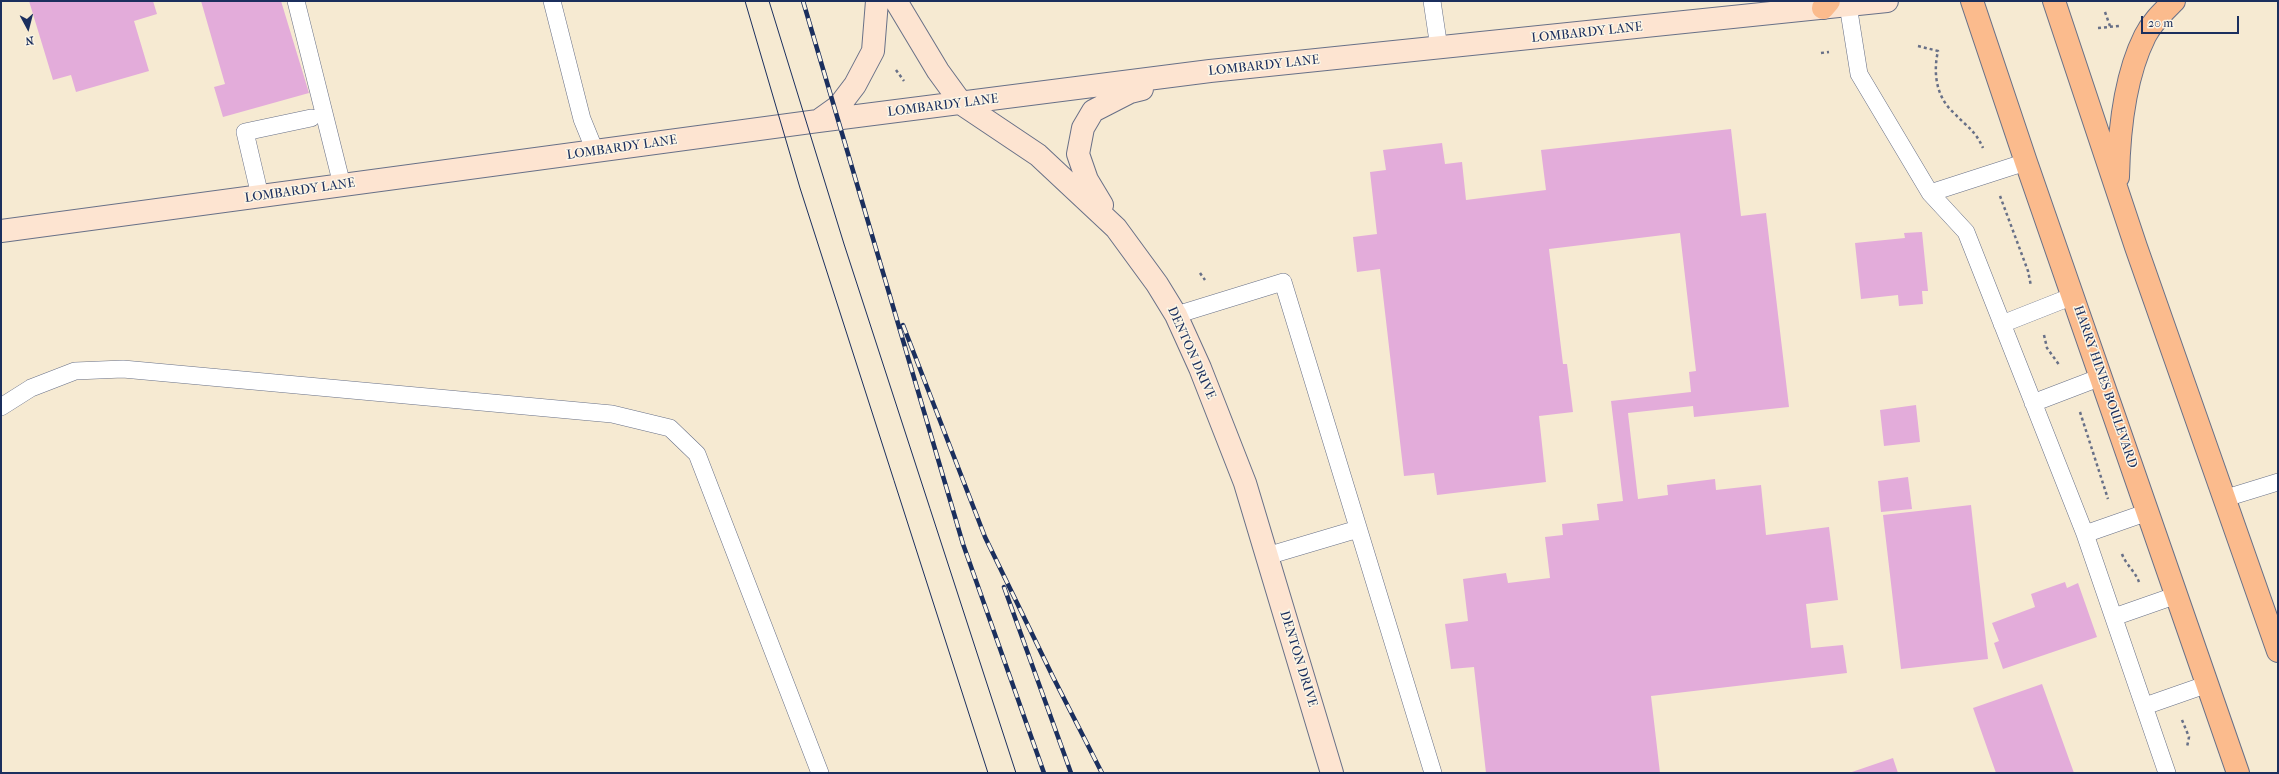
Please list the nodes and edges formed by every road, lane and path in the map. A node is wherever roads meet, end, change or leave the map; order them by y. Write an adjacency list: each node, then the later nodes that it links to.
1 (296, 1): 25 (lane)
2 (552, 1): 23 (lane)
3 (877, 1): 22 (main road)
4 (896, 1): 20 (main road, DENTON DRIVE)
5 (1432, 1): 15 (lane)
6 (1887, 1): 10 (main road, LOMBARDY LANE)
7 (1972, 1): 24 (main road, HARRY HINES BOULEVARD)
8 (2054, 1): 27 (main road)
9 (2174, 1): 27 (main road)
10 (1833, 5): 11 (main road, LOMBARDY LANE); 26 (lane)
11 (1769, 7): 15 (main road, LOMBARDY LANE)
12 (2105, 12): 13 (path)
13 (2098, 28)
14 (1918, 46): 16 (path)
15 (1439, 48): 18 (main road, LOMBARDY LANE)
16 (1938, 51)
17 (902, 72): 19 (path)
18 (1210, 72): 20 (main road, LOMBARDY LANE); 29 (main road)
19 (904, 80)
20 (962, 104): 22 (main road, LOMBARDY LANE); 29 (main road, DENTON DRIVE)
21 (311, 118): 28 (lane)
22 (818, 121): 23 (main road, LOMBARDY LANE)
23 (595, 151): 25 (main road, LOMBARDY LANE)
24 (2026, 162): 26 (lane); 31 (main road, HARRY HINES BOULEVARD)
25 (342, 185): 28 (main road, LOMBARDY LANE)
26 (1930, 193): 33 (lane)
27 (2118, 194): 38 (main road)
28 (260, 196): 30 (main road, LOMBARDY LANE)
29 (1116, 228): 32 (main road, DENTON DRIVE)
30 (1, 231)
31 (2073, 296): 33 (lane); 34 (main road, HARRY HINES BOULEVARD)
32 (1176, 315): 40 (lane); 42 (main road, DENTON DRIVE)
33 (2002, 324): 35 (lane)
34 (2101, 377): 35 (lane); 39 (main road, HARRY HINES BOULEVARD)
35 (2034, 403): 41 (lane)
36 (1, 407): 48 (lane)
37 (2278, 482): 38 (lane)
38 (2226, 498): 45 (main road)
39 (2148, 512): 41 (lane); 43 (main road, HARRY HINES BOULEVARD)
40 (1358, 529): 42 (lane); 50 (lane)
41 (2085, 534): 44 (lane)
42 (1267, 556): 49 (main road, DENTON DRIVE)
43 (2177, 595): 44 (lane); 46 (main road, HARRY HINES BOULEVARD)
44 (2114, 617): 47 (lane)
45 (2278, 651)
46 (2208, 684): 47 (lane); 52 (main road, HARRY HINES BOULEVARD)
47 (2145, 706): 51 (lane)
48 (820, 773)
49 (1332, 773)
50 (1432, 773)
51 (2168, 773)
52 (2238, 773)

